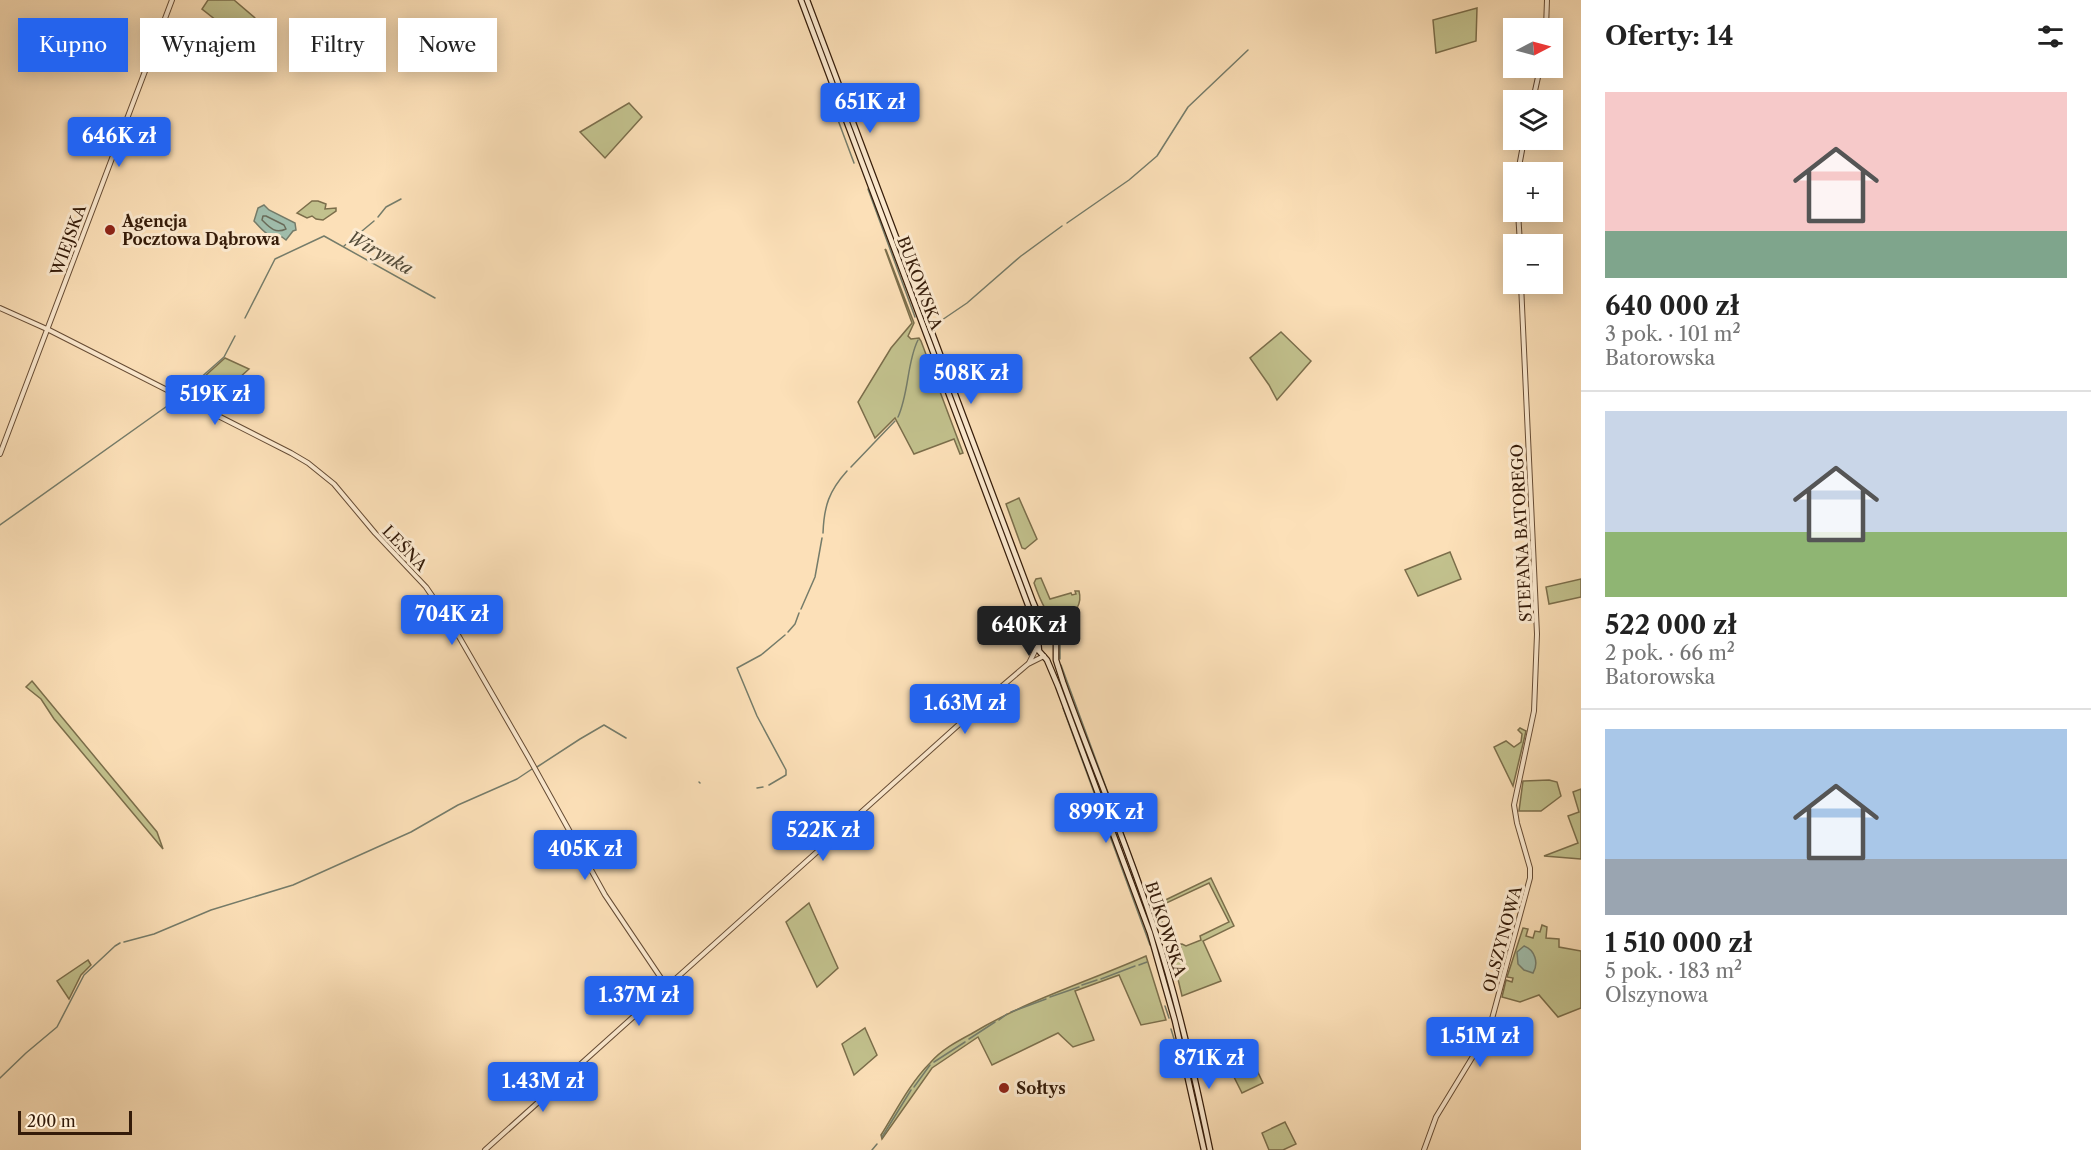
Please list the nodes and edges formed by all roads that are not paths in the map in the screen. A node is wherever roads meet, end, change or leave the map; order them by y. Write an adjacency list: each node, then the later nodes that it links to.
1 (172, 0): 8 (street, WIEJSKA)
2 (801, 0): 11 (main road, BUKOWSKA)
3 (807, 0): 10 (main road, BUKOWSKA)
4 (1547, 0): 5 (street)
5 (1546, 18)
6 (1521, 294): 15 (street, STEFANA BATOREGO)
7 (0, 308): 8 (street, LEŚNA)
8 (47, 329): 9 (street, WIEJSKA); 16 (street, LEŚNA)
9 (0, 454)
10 (1049, 638): 11 (main road); 12 (main road)
11 (1038, 645): 13 (main road); 14 (street)
12 (1055, 653): 13 (main road); 19 (main road, BUKOWSKA)
13 (1045, 656): 14 (street); 18 (main road, BUKOWSKA)
14 (1028, 663): 16 (street)
15 (1519, 780): 20 (street, OLSZYNOWA)
16 (667, 987): 17 (street)
17 (486, 1150)
18 (1204, 1150)
19 (1210, 1150)
20 (1424, 1150)

